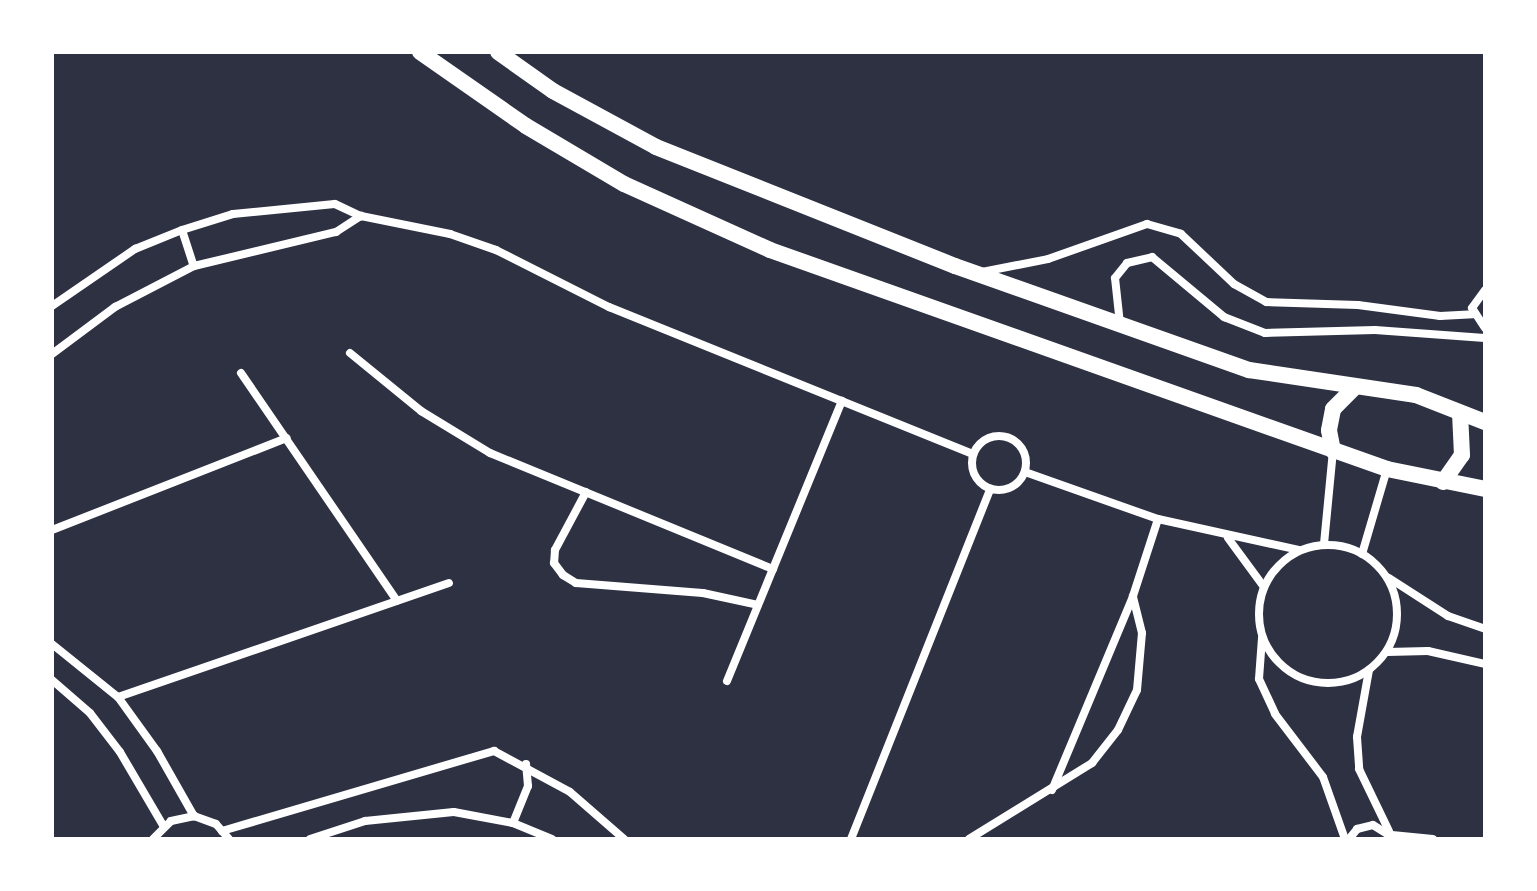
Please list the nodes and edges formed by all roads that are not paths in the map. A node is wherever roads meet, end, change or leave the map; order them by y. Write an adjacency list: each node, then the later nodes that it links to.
1 (420, 52): 22 (main road)
2 (498, 52): 6 (main road)
3 (361, 216): 4 (street); 5 (street); 18 (street)
4 (182, 230): 5 (street); 9 (street)
5 (194, 266): 15 (street)
6 (975, 273): 10 (street); 11 (main road)
7 (1485, 281): 8 (street)
8 (1483, 291): 10 (street)
9 (52, 306)
10 (1473, 314): 12 (street)
11 (1120, 324): 13 (street); 17 (main road)
12 (1485, 328)
13 (1485, 338)
14 (350, 353): 29 (street)
15 (52, 354)
16 (241, 373): 21 (street)
17 (1355, 387): 19 (main road); 22 (main road)
18 (842, 401): 23 (street); 36 (street)
19 (1460, 413): 20 (main road); 26 (main road)
20 (1485, 422)
21 (287, 438): 31 (street); 41 (street)
22 (1333, 451): 24 (main road); 33 (street)
23 (973, 454): 25 (street); 27 (street)
24 (1387, 469): 26 (main road); 35 (street)
25 (1025, 472): 27 (street); 30 (street)
26 (1443, 482): 28 (main road)
27 (990, 489): 64 (street)
28 (1485, 489)
29 (586, 492): 36 (street); 42 (street)
30 (1158, 519): 32 (street); 40 (street)
31 (52, 530)
32 (1228, 538): 34 (street); 39 (street)
33 (1324, 544): 34 (street); 35 (street)
34 (1299, 550): 39 (street)
35 (1362, 554): 37 (street)
36 (773, 569): 42 (street)
37 (1389, 578): 43 (street); 46 (street)
38 (449, 583): 41 (street)
39 (1264, 587): 44 (street)
40 (1133, 596): 53 (street); 53 (street)
41 (397, 601): 51 (street)
42 (758, 605): 50 (street)
43 (1485, 629)
44 (1262, 638): 48 (street); 66 (street)
45 (52, 644): 51 (street)
46 (1387, 652): 47 (street); 48 (street)
47 (1485, 664)
48 (1369, 670): 58 (street)
49 (52, 680): 56 (street)
50 (727, 681)
51 (118, 697): 54 (street)
52 (526, 764): 55 (street); 57 (street); 63 (street)
53 (1052, 791): 65 (street)
54 (194, 816): 56 (street); 57 (street)
55 (513, 823): 61 (street); 62 (street)
56 (164, 827): 59 (street)
57 (222, 831): 60 (street)
58 (1392, 835): 66 (street); 67 (street)
59 (153, 839)
60 (229, 839)
61 (310, 839)
62 (552, 839)
63 (624, 839)
64 (851, 839)
65 (969, 839)
66 (1347, 839)
67 (1433, 839)

